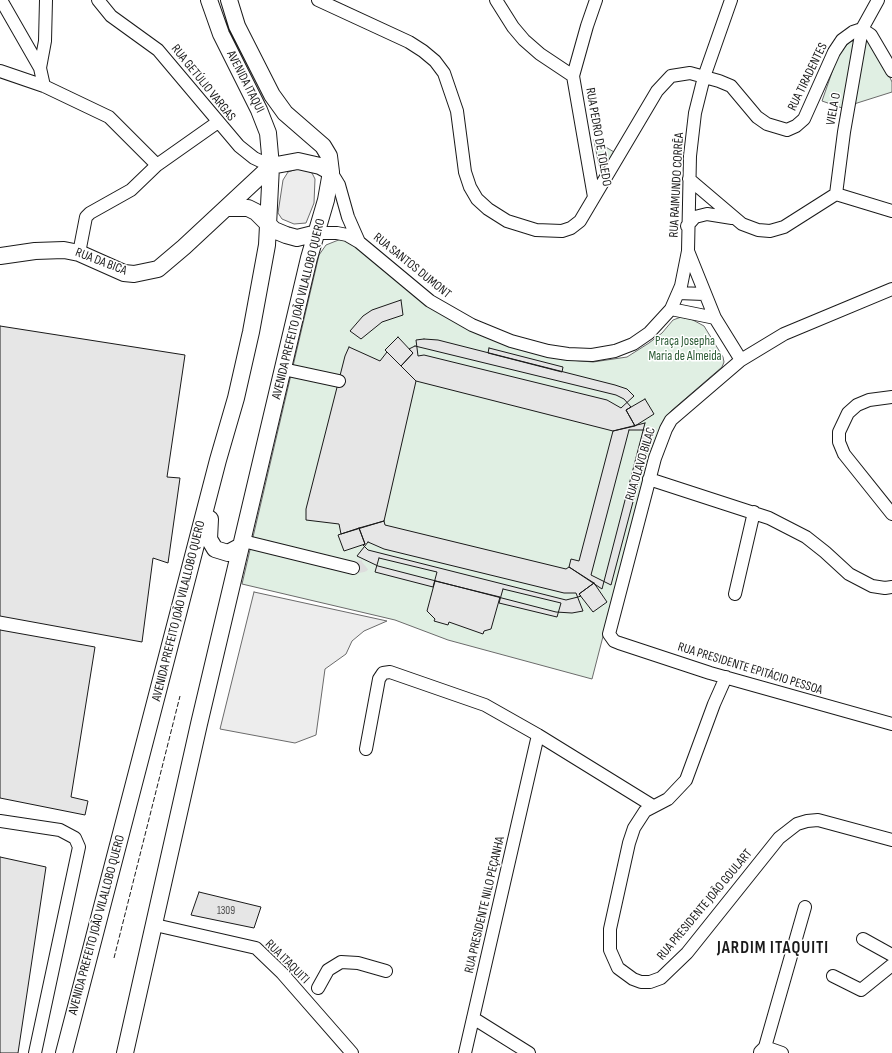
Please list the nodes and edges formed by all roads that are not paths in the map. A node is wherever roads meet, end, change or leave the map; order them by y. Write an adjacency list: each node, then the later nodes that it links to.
1 (2, 0): 12 (street)
2 (46, 0): 12 (street)
3 (98, 0): 18 (street, RUA GETÚLIO VARGAS)
4 (209, 0): 20 (main road, AVENIDA ITAQUI)
5 (229, 0): 21 (main road, AVENIDA ITAQUI)
6 (318, 0): 24 (street, RUA PEDRO DE TOLEDO)
7 (496, 0): 15 (street)
8 (596, 0): 15 (street, RUA PEDRO DE TOLEDO)
9 (731, 0): 16 (street, RUA RAIMUNDO CORRÊA)
10 (878, 0): 11 (street, VIELA O)
11 (862, 30): 14 (street); 16 (street, RUA TIRADENTES); 23 (street, VIELA O)
12 (40, 68): 17 (street)
13 (0, 71): 17 (street)
14 (892, 71)
15 (573, 76): 24 (street, RUA PEDRO DE TOLEDO)
16 (704, 76): 22 (street, RUA RAIMUNDO CORRÊA); 24 (street, RUA TIRADENTES)
17 (44, 86): 19 (street)
18 (218, 122): 19 (street); 20 (street, RUA GETÚLIO VARGAS)
19 (157, 165): 33 (street)
20 (271, 166): 21 (main road); 25 (main road, RUA DA BICA); 28 (main road, AVENIDA PREFEITO JOÃO VILALLOBO QUERO)
21 (331, 172): 30 (main road, AVENIDA PREFEITO JOÃO VILALLOBO QUERO); 31 (street)
22 (689, 179): 27 (street); 29 (street, RUA RAIMUNDO CORRÊA)
23 (836, 194): 26 (street); 27 (street)
24 (594, 197)
25 (227, 208): 28 (main road); 33 (main road, RUA DA BICA)
26 (892, 211)
27 (737, 220): 29 (street)
28 (268, 225): 30 (main road); 45 (main road, AVENIDA PREFEITO JOÃO VILALLOBO QUERO)
29 (687, 226): 32 (street, RUA RAIMUNDO CORRÊA)
30 (317, 233): 31 (street, RUA SANTOS DUMONT); 41 (main road, AVENIDA PREFEITO JOÃO VILALLOBO QUERO)
31 (359, 242): 38 (street, RUA SANTOS DUMONT)
32 (688, 251): 36 (street, RUA SANTOS DUMONT); 37 (street, RUA RAIMUNDO CORRÊA)
33 (79, 253): 34 (main road, RUA DA BICA)
34 (0, 256)
35 (892, 289): 40 (street, RUA OLAVO BILAC)
36 (678, 293): 37 (street); 38 (street, RUA SANTOS DUMONT)
37 (704, 294): 39 (street, RUA RAIMUNDO CORRÊA)
38 (671, 309): 39 (street)
39 (715, 318): 40 (street, RUA RAIMUNDO CORRÊA)
40 (741, 360): 44 (street, RUA OLAVO BILAC)
41 (283, 369): 42 (street); 48 (main road, AVENIDA PREFEITO JOÃO VILALLOBO QUERO)
42 (339, 381)
43 (892, 397): 47 (street)
44 (649, 479): 46 (street); 52 (street, RUA OLAVO BILAC)
45 (206, 506): 48 (main road); 71 (main road, AVENIDA PREFEITO JOÃO VILALLOBO QUERO)
46 (754, 512): 50 (street); 51 (street)
47 (892, 514)
48 (242, 544): 49 (street); 61 (main road, AVENIDA PREFEITO JOÃO VILALLOBO QUERO)
49 (353, 568)
50 (892, 586)
51 (735, 594)
52 (609, 630): 53 (street, RUA PRESIDENTE EPITÁCIO PESSOA)
53 (726, 678): 54 (street, RUA PRESIDENTE EPITÁCIO PESSOA); 57 (street, RUA PRESIDENTE JOÃO GOULART)
54 (892, 724)
55 (538, 735): 56 (street); 57 (street); 68 (street, RUA PRESIDENTE NILO PEÇANHA)
56 (366, 749)
57 (653, 806): 59 (street, RUA PRESIDENTE JOÃO GOULART)
58 (0, 821): 70 (street)
59 (892, 840)
60 (805, 907): 69 (street)
61 (155, 925): 67 (street, RUA ITAQUITI); 72 (main road, AVENIDA PREFEITO JOÃO VILALLOBO QUERO)
62 (863, 939): 63 (street)
63 (892, 955)
64 (892, 965): 66 (street)
65 (386, 971): 67 (street)
66 (833, 976)
67 (299, 993): 73 (street, RUA ITAQUITI)
68 (473, 1018): 74 (street, RUA PRESIDENTE NILO PEÇANHA); 75 (street)
69 (762, 1050): 76 (street)
70 (35, 1053)
71 (64, 1053)
72 (125, 1053)
73 (352, 1053)
74 (465, 1053)
75 (529, 1053)
76 (782, 1053)

